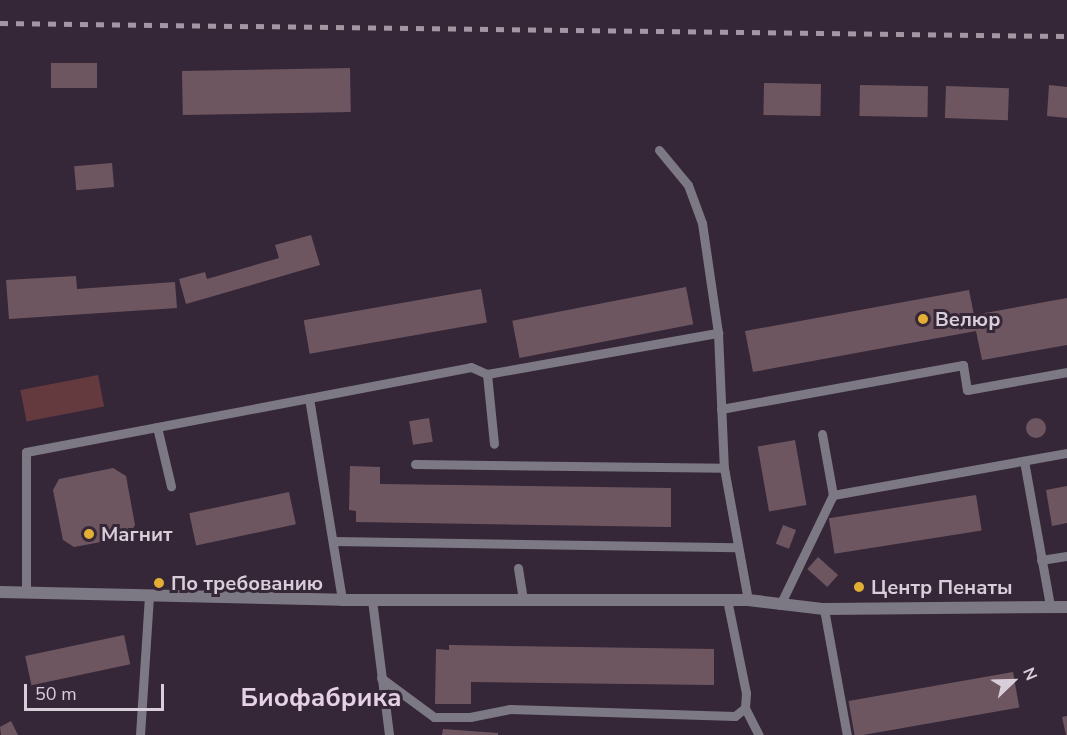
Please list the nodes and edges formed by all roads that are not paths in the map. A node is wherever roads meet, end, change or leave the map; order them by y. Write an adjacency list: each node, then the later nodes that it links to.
1 (659, 150): 2 (lane)
2 (718, 333): 4 (lane); 6 (lane)
3 (1067, 372): 6 (lane)
4 (487, 374): 5 (lane); 9 (lane)
5 (309, 398): 7 (lane); 16 (lane)
6 (722, 409): 13 (lane)
7 (157, 427): 14 (lane); 22 (lane)
8 (822, 435): 15 (lane)
9 (494, 444)
10 (1067, 453): 11 (lane)
11 (1024, 461): 15 (lane); 19 (lane)
12 (415, 464): 13 (lane)
13 (724, 468): 17 (lane)
14 (171, 486)
15 (833, 495): 29 (lane)
16 (333, 541): 17 (lane); 24 (lane)
17 (736, 547): 28 (lane)
18 (1067, 556): 19 (lane)
19 (1041, 560): 30 (lane)
20 (518, 568): 26 (lane)
21 (0, 592): 22 (street)
22 (26, 592): 23 (street)
23 (149, 595): 24 (street); 35 (lane)
24 (342, 600): 25 (street)
25 (372, 600): 26 (street); 33 (lane)
26 (524, 600): 27 (street)
27 (727, 600): 28 (street); 34 (lane)
28 (748, 600): 29 (street)
29 (780, 605): 32 (street)
30 (1050, 605): 31 (street); 32 (street)
31 (1067, 607)
32 (824, 609): 38 (lane)
33 (381, 678): 34 (lane); 36 (lane)
34 (745, 708): 37 (lane)
35 (140, 735)
36 (389, 735)
37 (759, 735)
38 (847, 735)

